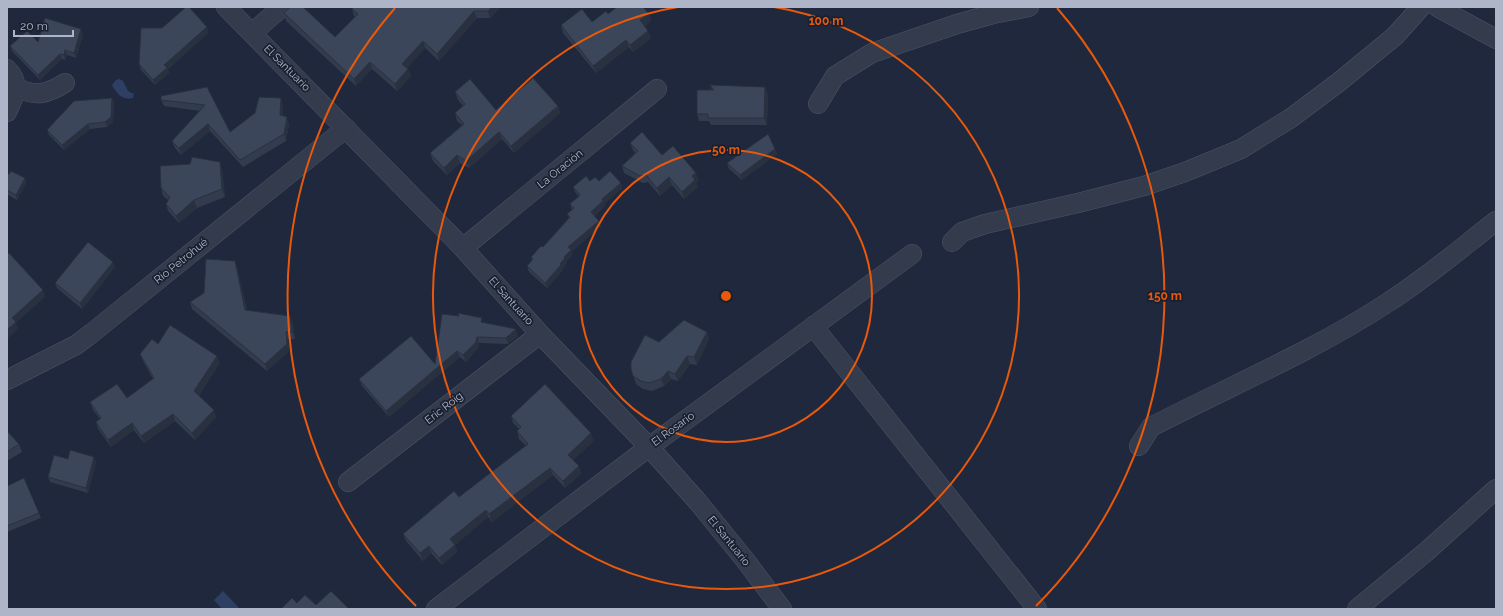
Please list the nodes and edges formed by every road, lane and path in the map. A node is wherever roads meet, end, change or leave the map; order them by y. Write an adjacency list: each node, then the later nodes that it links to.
1 (226, 7): 6 (street, El Santuario)
2 (282, 7): 6 (street)
3 (1029, 7): 12 (street)
4 (1421, 7): 16 (street)
5 (1449, 10): 7 (street)
6 (252, 33): 14 (street, El Santuario)
7 (1496, 39)
8 (7, 69): 10 (street)
9 (66, 83): 10 (street)
10 (17, 88): 13 (street)
11 (657, 89): 17 (street, La Oración)
12 (818, 104)
13 (7, 112)
14 (346, 128): 17 (street, El Santuario); 21 (street, Río Petrohué)
15 (1496, 221): 22 (street)
16 (952, 242)
17 (463, 248): 20 (street, El Santuario)
18 (912, 254): 19 (street, El Rosario)
19 (813, 326): 23 (street, El Rosario); 28 (street)
20 (540, 334): 23 (street, El Santuario); 24 (street, Eric Roig)
21 (7, 380)
22 (1139, 446)
23 (649, 447): 26 (street, El Rosario); 27 (street, El Santuario)
24 (348, 482)
25 (1496, 489): 29 (street)
26 (436, 609)
27 (782, 609)
28 (1037, 609)
29 (1357, 609)

